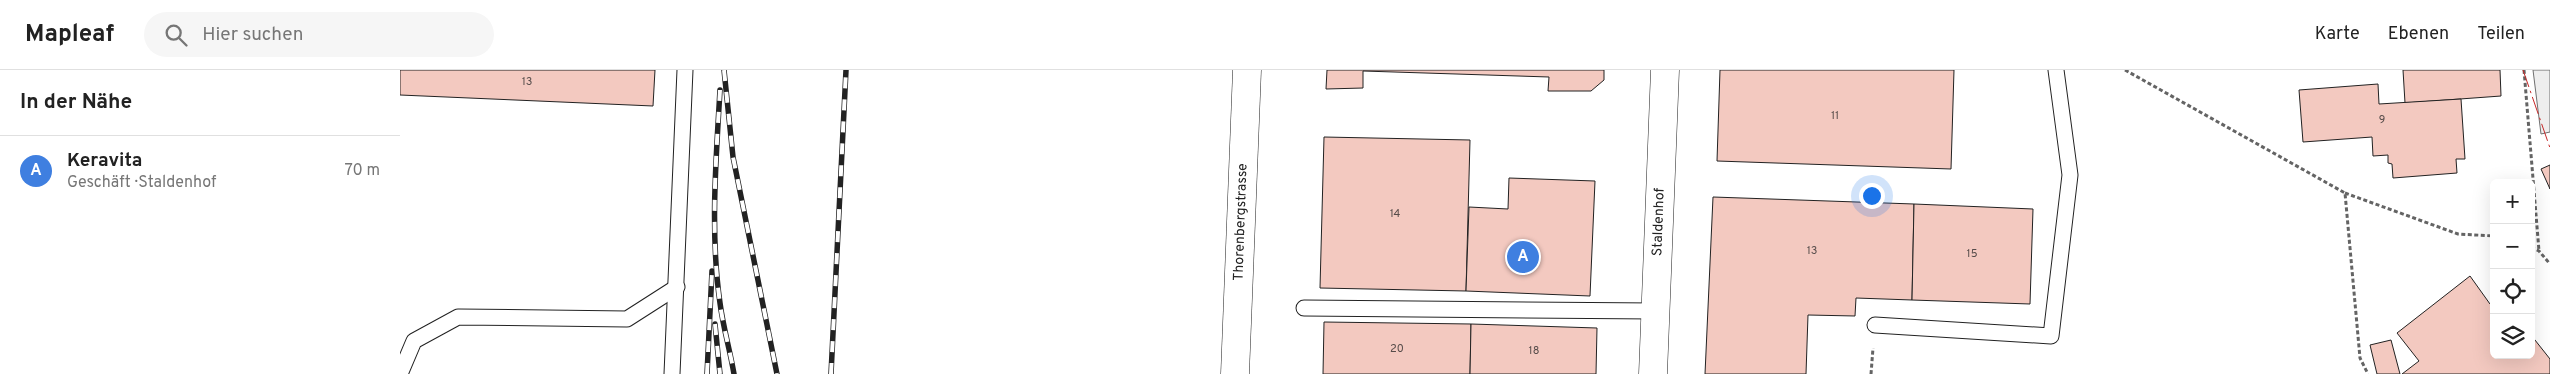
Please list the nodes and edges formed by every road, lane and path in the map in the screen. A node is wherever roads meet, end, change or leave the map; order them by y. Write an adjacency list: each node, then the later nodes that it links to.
1 (685, 70): 12 (lane)
2 (1247, 70): 18 (street, Thorenbergstrasse)
3 (1665, 70): 14 (street, Staldenhof)
4 (2056, 70): 15 (lane)
5 (2125, 70): 7 (path)
6 (2524, 70): 10 (path)
7 (2345, 193): 8 (path); 20 (path)
8 (2490, 236)
9 (2535, 249): 10 (path)
10 (2539, 251): 11 (path)
11 (2550, 264)
12 (677, 287): 16 (lane); 17 (lane)
13 (1304, 308): 14 (lane)
14 (1655, 311): 19 (street, Staldenhof)
15 (1875, 325)
16 (400, 374)
17 (672, 374)
18 (1235, 374)
19 (1653, 374)
20 (2368, 374)

